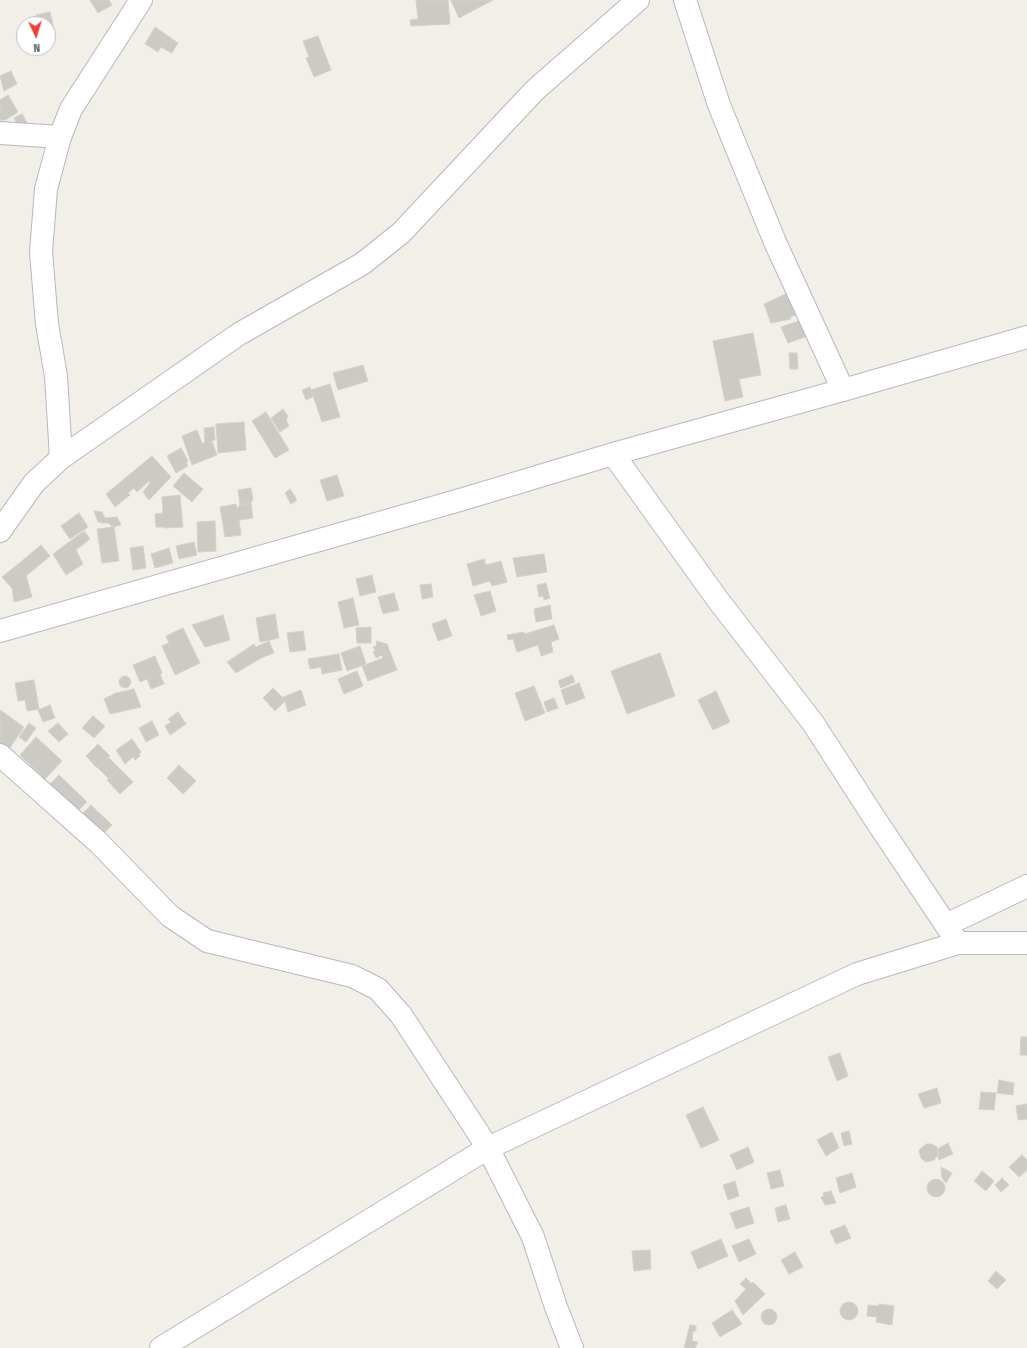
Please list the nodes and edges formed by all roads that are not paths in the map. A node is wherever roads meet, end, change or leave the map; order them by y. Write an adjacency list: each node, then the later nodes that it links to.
1 (141, 0): 5 (street)
2 (638, 0): 9 (street)
3 (685, 0): 7 (street)
4 (0, 133): 5 (street)
5 (60, 137): 9 (street)
6 (1027, 337): 7 (street)
7 (843, 390): 8 (street)
8 (613, 454): 11 (street); 14 (street)
9 (61, 458): 10 (street)
10 (0, 531)
11 (0, 631)
12 (0, 756): 16 (street)
13 (1027, 886): 14 (street)
14 (952, 934): 15 (street); 16 (street)
15 (1027, 943)
16 (488, 1148): 17 (street); 19 (street)
17 (184, 1341): 18 (street)
18 (161, 1348)
19 (572, 1348)

